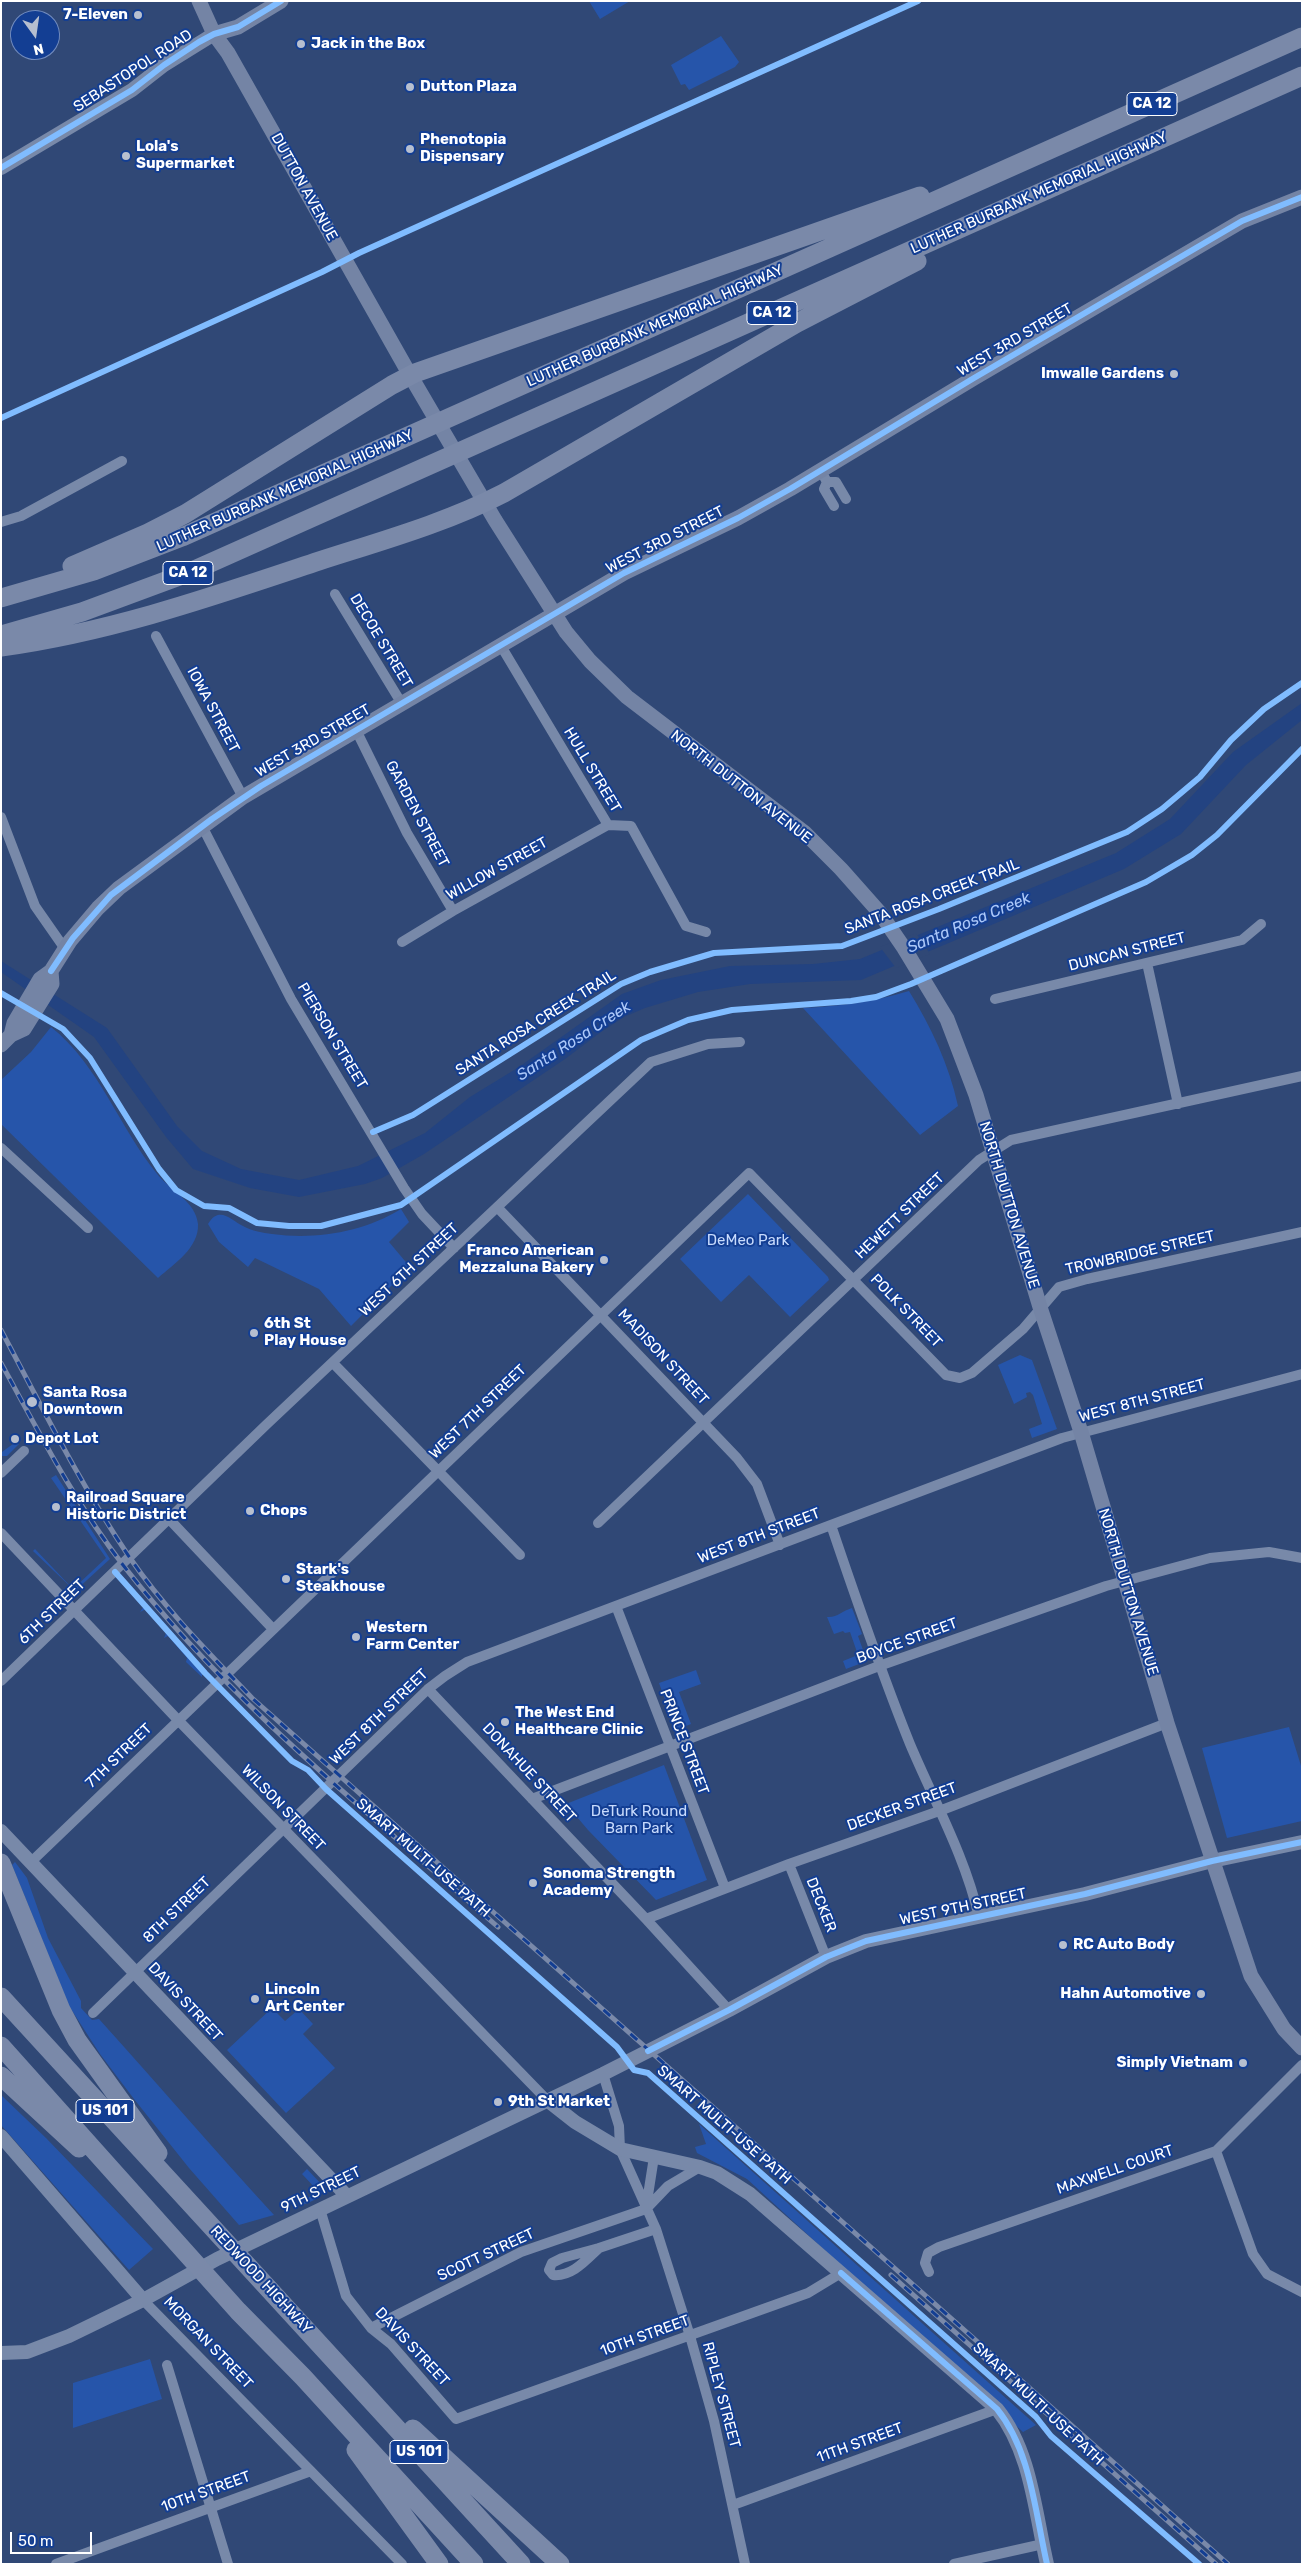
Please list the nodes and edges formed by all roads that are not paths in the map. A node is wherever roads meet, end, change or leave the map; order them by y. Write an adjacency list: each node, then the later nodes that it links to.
1 (199, 1): 3 (main road, DUTTON AVENUE)
2 (281, 1): 3 (main road, SEBASTOPOL ROAD)
3 (214, 34): 6 (street, SEBASTOPOL ROAD); 10 (main road, DUTTON AVENUE)
4 (1302, 37): 7 (highway, LUTHER BURBANK MEMORIAL HIGHWAY / CA 12)
5 (1302, 76): 9 (highway, LUTHER BURBANK MEMORIAL HIGHWAY / CA 12)
6 (1, 168)
7 (1002, 171): 10 (highway); 18 (highway, LUTHER BURBANK MEMORIAL HIGHWAY / CA 12)
8 (1302, 197): 12 (main road, WEST 3RD STREET)
9 (1012, 206): 14 (highway); 20 (highway, LUTHER BURBANK MEMORIAL HIGHWAY / CA 12)
10 (410, 375): 14 (main road, DUTTON AVENUE); 18 (highway)
11 (122, 461): 16 (street)
12 (824, 476): 13 (street); 15 (street); 19 (main road, WEST 3RD STREET)
13 (846, 499)
14 (485, 502): 19 (main road, NORTH DUTTON AVENUE); 23 (highway)
15 (834, 506)
16 (1, 522)
17 (335, 594): 24 (street, DECOE STREET)
18 (1, 597)
19 (554, 614): 22 (main road, WEST 3RD STREET); 42 (main road, NORTH DUTTON AVENUE)
20 (1, 635)
21 (156, 636): 26 (street, IOWA STREET)
22 (500, 646): 24 (main road, WEST 3RD STREET); 28 (street, HULL STREET)
23 (1, 647)
24 (402, 704): 25 (main road, WEST 3RD STREET)
25 (356, 730): 26 (main road, WEST 3RD STREET); 30 (street, GARDEN STREET)
26 (243, 797): 29 (main road, WEST 3RD STREET)
27 (1, 817): 34 (street)
28 (608, 825): 30 (street, WILLOW STREET); 32 (street, HULL STREET)
29 (202, 826): 34 (main road, WEST 3RD STREET); 47 (street, PIERSON STREET)
30 (453, 910): 33 (street, WILLOW STREET)
31 (1261, 924): 35 (street, DUNCAN STREET)
32 (706, 932)
33 (402, 942)
34 (65, 949): 37 (main road, WEST 3RD STREET)
35 (1147, 963): 36 (street, DUNCAN STREET); 40 (street)
36 (995, 1000)
37 (6, 1040)
38 (740, 1042): 44 (street, WEST 6TH STREET)
39 (1302, 1076): 40 (street, HEWETT STREET)
40 (1178, 1104): 42 (street, HEWETT STREET)
41 (1, 1148): 45 (street)
42 (992, 1151): 48 (street, HEWETT STREET); 49 (main road, NORTH DUTTON AVENUE)
43 (749, 1173): 48 (street, POLK STREET); 50 (street, WEST 7TH STREET)
44 (497, 1207): 47 (street, WEST 6TH STREET); 50 (street, MADISON STREET)
45 (88, 1228)
46 (1302, 1232): 49 (street, TROWBRIDGE STREET)
47 (454, 1248): 51 (street, WEST 6TH STREET)
48 (855, 1280): 53 (street, POLK STREET); 54 (street, HEWETT STREET)
49 (1040, 1307): 53 (street, TROWBRIDGE STREET); 55 (main road, NORTH DUTTON AVENUE)
50 (602, 1314): 54 (street, MADISON STREET); 57 (street, WEST 7TH STREET)
51 (332, 1363): 57 (street); 59 (street, WEST 6TH STREET)
52 (1302, 1374): 55 (street, WEST 8TH STREET)
53 (960, 1378)
54 (705, 1423): 60 (street, HEWETT STREET); 63 (street, MADISON STREET)
55 (1081, 1432): 61 (street, WEST 8TH STREET); 67 (main road, NORTH DUTTON AVENUE)
56 (24, 1451): 58 (street)
57 (438, 1472): 64 (street); 70 (street, WEST 7TH STREET)
58 (1, 1473)
59 (170, 1520): 66 (street, WEST 6TH STREET); 70 (street)
60 (598, 1523)
61 (831, 1525): 63 (street, WEST 8TH STREET); 71 (street)
62 (1, 1534): 69 (street, WILSON STREET)
63 (780, 1545): 68 (street, WEST 8TH STREET)
64 (520, 1555)
65 (1302, 1558): 67 (street, BOYCE STREET)
66 (123, 1565): 69 (street, 6TH STREET)
67 (1126, 1580): 71 (street, BOYCE STREET); 76 (main road, NORTH DUTTON AVENUE)
68 (616, 1606): 74 (street, WEST 8TH STREET); 77 (street, PRINCE STREET)
69 (75, 1610): 73 (street, 6TH STREET); 75 (street, WILSON STREET)
70 (273, 1629): 72 (street, WEST 7TH STREET)
71 (879, 1666): 77 (street, BOYCE STREET); 79 (street)
72 (228, 1673): 75 (street, 7TH STREET)
73 (1, 1681)
74 (428, 1689): 78 (street, DONAHUE STREET); 80 (street, WEST 8TH STREET)
75 (178, 1720): 80 (street, WILSON STREET); 84 (street, 7TH STREET)
76 (1167, 1722): 79 (street, DECKER STREET); 83 (main road, NORTH DUTTON AVENUE)
77 (670, 1746): 78 (street, BOYCE STREET); 87 (street, PRINCE STREET)
78 (532, 1799): 89 (street, DONAHUE STREET)
79 (942, 1810): 86 (street, DECKER STREET); 88 (street)
80 (283, 1829): 91 (street, 8TH STREET); 101 (street, WILSON STREET)
81 (1, 1831): 84 (street, DAVIS STREET)
82 (1302, 1842): 83 (street, WEST 9TH STREET)
83 (1212, 1861): 88 (street, WEST 9TH STREET); 96 (main road, NORTH DUTTON AVENUE)
84 (31, 1862): 91 (street, DAVIS STREET)
85 (1, 1863): 110 (highway)
86 (789, 1864): 87 (street, DECKER STREET); 90 (street, DECKER)
87 (725, 1888): 89 (street, DECKER STREET)
88 (979, 1917): 90 (street, WEST 9TH STREET)
89 (646, 1919): 93 (street, DONAHUE STREET)
90 (826, 1957): 93 (street, WEST 9TH STREET)
91 (134, 1972): 94 (street, 8TH STREET); 107 (street, DAVIS STREET)
92 (1, 1997): 110 (highway, REDWOOD HIGHWAY / US 101)
93 (729, 2010): 97 (street, WEST 9TH STREET)
94 (92, 2013)
95 (1, 2046): 112 (highway, US 101)
96 (1302, 2048)
97 (648, 2051): 99 (street, 9TH STREET)
98 (1302, 2065): 104 (street, MAXWELL COURT)
99 (603, 2074): 101 (street, 9TH STREET); 103 (street, RIPLEY STREET)
100 (1, 2076): 112 (highway)
101 (547, 2100): 103 (street); 107 (street, 9TH STREET)
102 (1, 2136): 117 (street, MORGAN STREET)
103 (620, 2150): 105 (street); 108 (street, RIPLEY STREET)
104 (1216, 2151): 114 (street, MAXWELL COURT); 116 (street)
105 (654, 2157): 106 (street); 108 (street)
106 (700, 2167): 108 (street); 115 (street)
107 (346, 2195): 109 (street, 9TH STREET)
108 (646, 2208): 111 (street, RIPLEY STREET); 118 (street, SCOTT STREET)
109 (320, 2210): 117 (street, 9TH STREET); 118 (street, DAVIS STREET)
110 (210, 2226): 120 (highway, REDWOOD HIGHWAY / US 101)
111 (656, 2229): 113 (street); 119 (street, RIPLEY STREET)
112 (173, 2236): 123 (highway, US 101)
113 (599, 2248)
114 (929, 2272)
115 (841, 2273): 119 (street, 10TH STREET); 124 (street)
116 (1302, 2292)
117 (143, 2300): 121 (street, 9TH STREET); 126 (street, MORGAN STREET)
118 (371, 2328): 125 (street, DAVIS STREET)
119 (690, 2336): 125 (street, 10TH STREET); 127 (street, RIPLEY STREET)
120 (317, 2340): 135 (highway, REDWOOD HIGHWAY / US 101); 136 (highway)
121 (4, 2353)
122 (167, 2365): 128 (street)
123 (302, 2377): 133 (highway); 134 (highway, US 101)
124 (997, 2409): 127 (street, 11TH STREET); 129 (street)
125 (456, 2419)
126 (311, 2471): 128 (street, 10TH STREET); 132 (street, MORGAN STREET)
127 (733, 2505): 137 (street, RIPLEY STREET)
128 (210, 2507): 130 (street, 10TH STREET); 131 (street)
129 (1043, 2544): 138 (street); 139 (street)
130 (56, 2564)
131 (228, 2564)
132 (402, 2564)
133 (439, 2564)
134 (474, 2564)
135 (521, 2564)
136 (560, 2564)
137 (745, 2564)
138 (954, 2564)
139 (1047, 2564)

